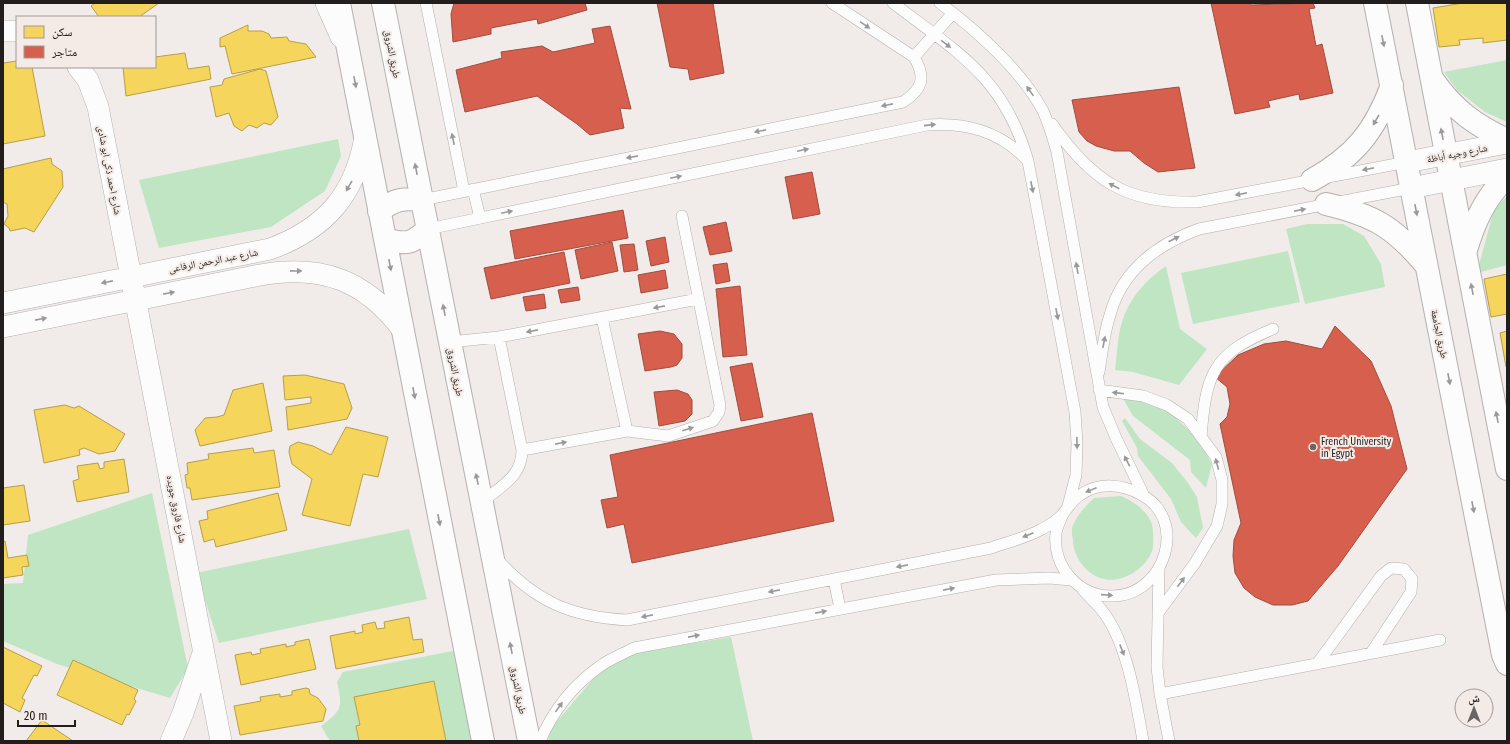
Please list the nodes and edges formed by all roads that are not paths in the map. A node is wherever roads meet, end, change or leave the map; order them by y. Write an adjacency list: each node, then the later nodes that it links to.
1 (326, 3): 15 (street)
2 (339, 3): 15 (street)
3 (383, 3): 31 (street, طريق الشروق, one-way to 3)
4 (426, 3): 30 (lane, one-way to 4)
5 (832, 3): 14 (lane, one-way to 14)
6 (894, 3): 13 (lane)
7 (940, 3): 10 (lane)
8 (1375, 3): 18 (street, طريق الجامعة, one-way to 18)
9 (1417, 3): 17 (street)
10 (953, 13): 13 (lane); 19 (lane, one-way to 10)
11 (3, 32): 12 (street)
12 (16, 32)
13 (934, 34): 14 (lane); 23 (lane, one-way to 23)
14 (914, 57): 30 (lane, one-way to 30)
15 (350, 60): 20 (street, one-way to 20)
16 (79, 68): 40 (street, شارع احمد ذكى ابو شادى)
17 (1431, 77): 21 (street); 22 (street, one-way to 17)
18 (1392, 85): 24 (street, طريق الجامعة); 27 (street, one-way to 27)
19 (1043, 111): 27 (lane, one-way to 19); 50 (lane, one-way to 19)
20 (366, 136): 33 (street); 40 (street, شارع عبد الرحمن الرفاعى, one-way to 40)
21 (1507, 142): 22 (street, شارع وجيه أباظة)
22 (1446, 155): 24 (street, شارع وجيه أباظة); 28 (street)
23 (1028, 160): 35 (lane, one-way to 23); 57 (lane, one-way to 57)
24 (1406, 162): 27 (lane, one-way to 27); 29 (street, طريق الجامعة)
25 (1507, 168): 28 (street)
26 (1507, 177): 38 (street)
27 (1312, 180)
28 (1451, 180): 29 (street); 38 (street)
29 (1411, 188): 32 (lane); 39 (street, طريق الجامعة, one-way to 39)
30 (468, 190): 31 (lane); 35 (lane)
31 (422, 200): 33 (street); 36 (street, طريق الشروق)
32 (1326, 204): 39 (street); 50 (lane, one-way to 32)
33 (380, 211): 37 (street)
34 (682, 216): 41 (lane)
35 (480, 218): 36 (lane)
36 (428, 229): 37 (street); 49 (street, طريق الشروق, one-way to 36)
37 (385, 240): 46 (street, one-way to 46)
38 (1466, 254): 54 (street, one-way to 38)
39 (1426, 265): 68 (street, طريق الجامعة, one-way to 68)
40 (131, 277): 42 (street, شارع فاروق جويده); 43 (street, شارع عبد الرحمن الرفاعى, one-way to 43)
41 (698, 299): 44 (lane, one-way to 44); 51 (lane, one-way to 41)
42 (136, 300): 45 (street, one-way to 42); 46 (street, one-way to 46); 65 (street, شارع فاروق جويده)
43 (3, 303)
44 (602, 318): 48 (lane, one-way to 48); 51 (lane)
45 (3, 327)
46 (402, 329): 72 (street, one-way to 72)
47 (1273, 329): 52 (lane)
48 (499, 337): 49 (lane); 53 (lane)
49 (450, 342): 56 (street, طريق الشروق, one-way to 49)
50 (1098, 385): 52 (lane, one-way to 50); 55 (lane, one-way to 50)
51 (627, 431): 53 (lane, one-way to 51)
52 (1201, 437): 63 (lane, one-way to 52)
53 (522, 450): 56 (lane)
54 (1507, 469)
55 (1144, 496): 57 (lane, one-way to 57); 59 (lane)
56 (482, 502): 58 (street, طريق الشروق)
57 (1064, 511): 60 (lane, one-way to 60); 61 (lane)
58 (493, 555): 60 (lane, one-way to 58); 73 (street, طريق الشروق, one-way to 58)
59 (1159, 570): 61 (lane, one-way to 59); 63 (lane)
60 (834, 579): 62 (lane)
61 (1074, 582): 62 (lane, one-way to 61); 75 (lane, one-way to 75)
62 (840, 609): 74 (lane, one-way to 62)
63 (1158, 613): 69 (lane)
64 (1440, 640): 66 (lane)
65 (204, 651): 70 (street); 71 (street, شارع فاروق جويده)
66 (1371, 653): 67 (lane); 67 (lane)
67 (1318, 664): 69 (lane)
68 (1507, 664)
69 (1160, 694): 76 (lane)
70 (171, 741)
71 (222, 741)
72 (483, 741)
73 (529, 741)
74 (540, 741)
75 (1143, 741)
76 (1169, 741)

